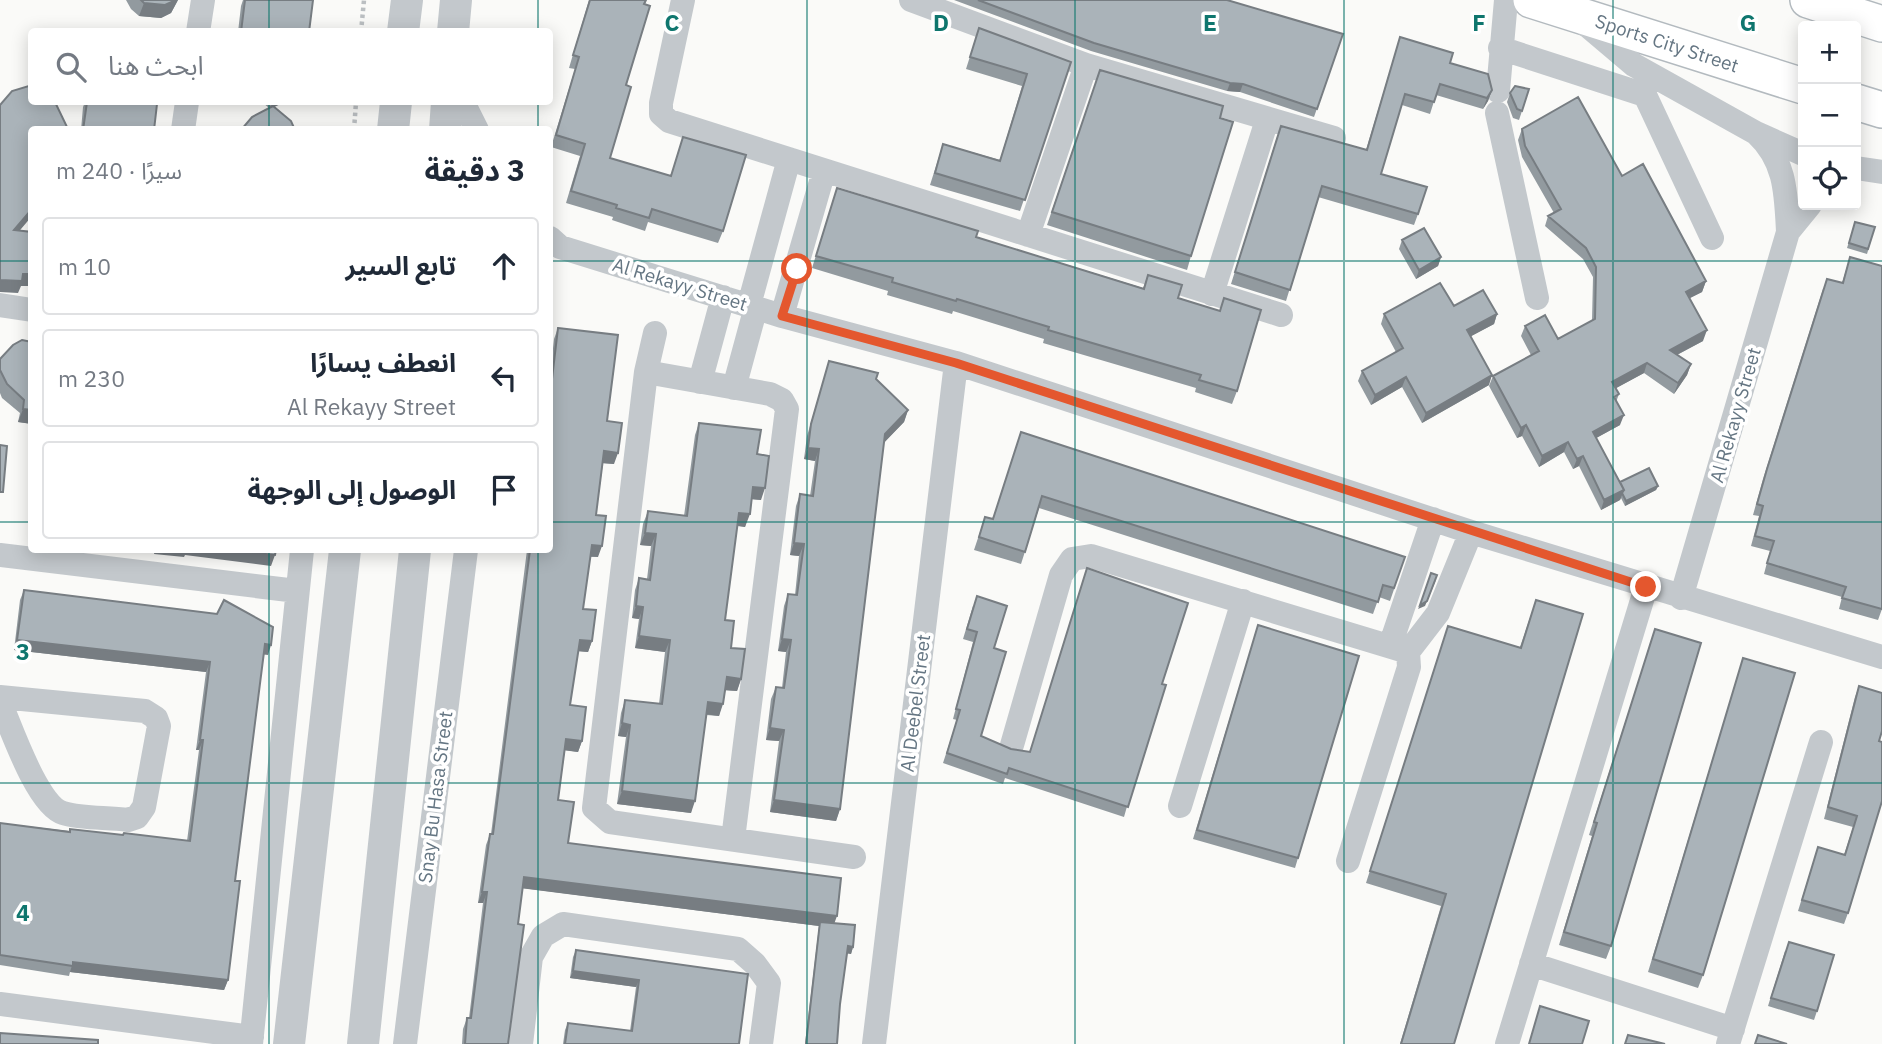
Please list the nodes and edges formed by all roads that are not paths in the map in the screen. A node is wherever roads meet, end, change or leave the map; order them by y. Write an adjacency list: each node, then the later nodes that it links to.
1 (203, 0): 11 (street)
2 (407, 0): 12 (street)
3 (456, 0): 13 (street)
4 (682, 0): 31 (street)
5 (911, 0): 15 (street)
6 (1506, 0): 14 (street)
7 (1531, 0): 9 (main road, Sports City Street)
8 (1808, 0): 10 (main road)
9 (1570, 12): 16 (main road, Sports City Street); 28 (street, Al Rekayy Street)
10 (1882, 24)
11 (199, 28)
12 (404, 28)
13 (453, 28)
14 (1500, 48): 36 (street); 40 (street)
15 (1086, 65): 23 (street); 35 (street)
16 (1798, 84)
17 (1861, 104): 22 (main road)
18 (187, 105): 24 (street)
19 (396, 105): 25 (street)
20 (447, 105): 26 (street)
21 (464, 105): 27 (street)
22 (1882, 110)
23 (1268, 120): 29 (street); 38 (street)
24 (184, 126)
25 (393, 126)
26 (445, 126)
27 (475, 126)
28 (1756, 133): 30 (street, Al Rekayy Street); 34 (street, Al Rekayy Street)
29 (1335, 138)
30 (1798, 152)
31 (789, 159): 32 (street); 42 (street)
32 (824, 171): 35 (street); 45 (street)
33 (1806, 210): 34 (street, Al Rekayy Street)
34 (1788, 232): 61 (street, Al Rekayy Street)
35 (1028, 235): 38 (street)
36 (1712, 238)
37 (553, 245): 39 (street, Al Rekayy Street)
38 (1212, 294): 44 (street)
39 (723, 297): 42 (street, Al Rekayy Street); 49 (street)
40 (1536, 298)
41 (0, 305): 43 (street)
42 (753, 306): 45 (street, Al Rekayy Street); 50 (street)
43 (28, 309)
44 (1281, 315)
45 (782, 316): 47 (street, Al Rekayy Street)
46 (654, 333): 48 (street)
47 (956, 363): 51 (street, Al Rekayy Street); 81 (street, Al Deebel Street)
48 (646, 373): 49 (street); 69 (street)
49 (700, 382): 50 (street)
50 (734, 388): 69 (street)
51 (1433, 519): 52 (street, Al Rekayy Street); 63 (street)
52 (1471, 533): 59 (street, Al Rekayy Street); 63 (street)
53 (302, 553): 60 (street)
54 (345, 553): 76 (street)
55 (415, 553): 77 (street)
56 (466, 553): 78 (street, Snay Bu Hasa Street)
57 (10, 557): 58 (street); 60 (street)
58 (0, 577)
59 (1646, 587): 61 (street, Al Rekayy Street); 72 (street)
60 (297, 591): 75 (street)
61 (1681, 598): 64 (street, Al Rekayy Street)
62 (1243, 601): 63 (street); 67 (street); 68 (street)
63 (1399, 649): 71 (street)
64 (1882, 657)
65 (0, 700): 65 (street)
66 (1821, 742): 74 (street)
67 (1012, 745)
68 (1181, 806)
69 (733, 839): 70 (street)
70 (854, 858)
71 (1348, 861)
72 (1531, 964): 74 (street); 82 (street)
73 (0, 1004): 75 (street)
74 (1731, 1036)
75 (252, 1040)
76 (289, 1044)
77 (363, 1044)
78 (405, 1044)
79 (521, 1044): 80 (street)
80 (761, 1044)
81 (874, 1044)
82 (1507, 1044)

